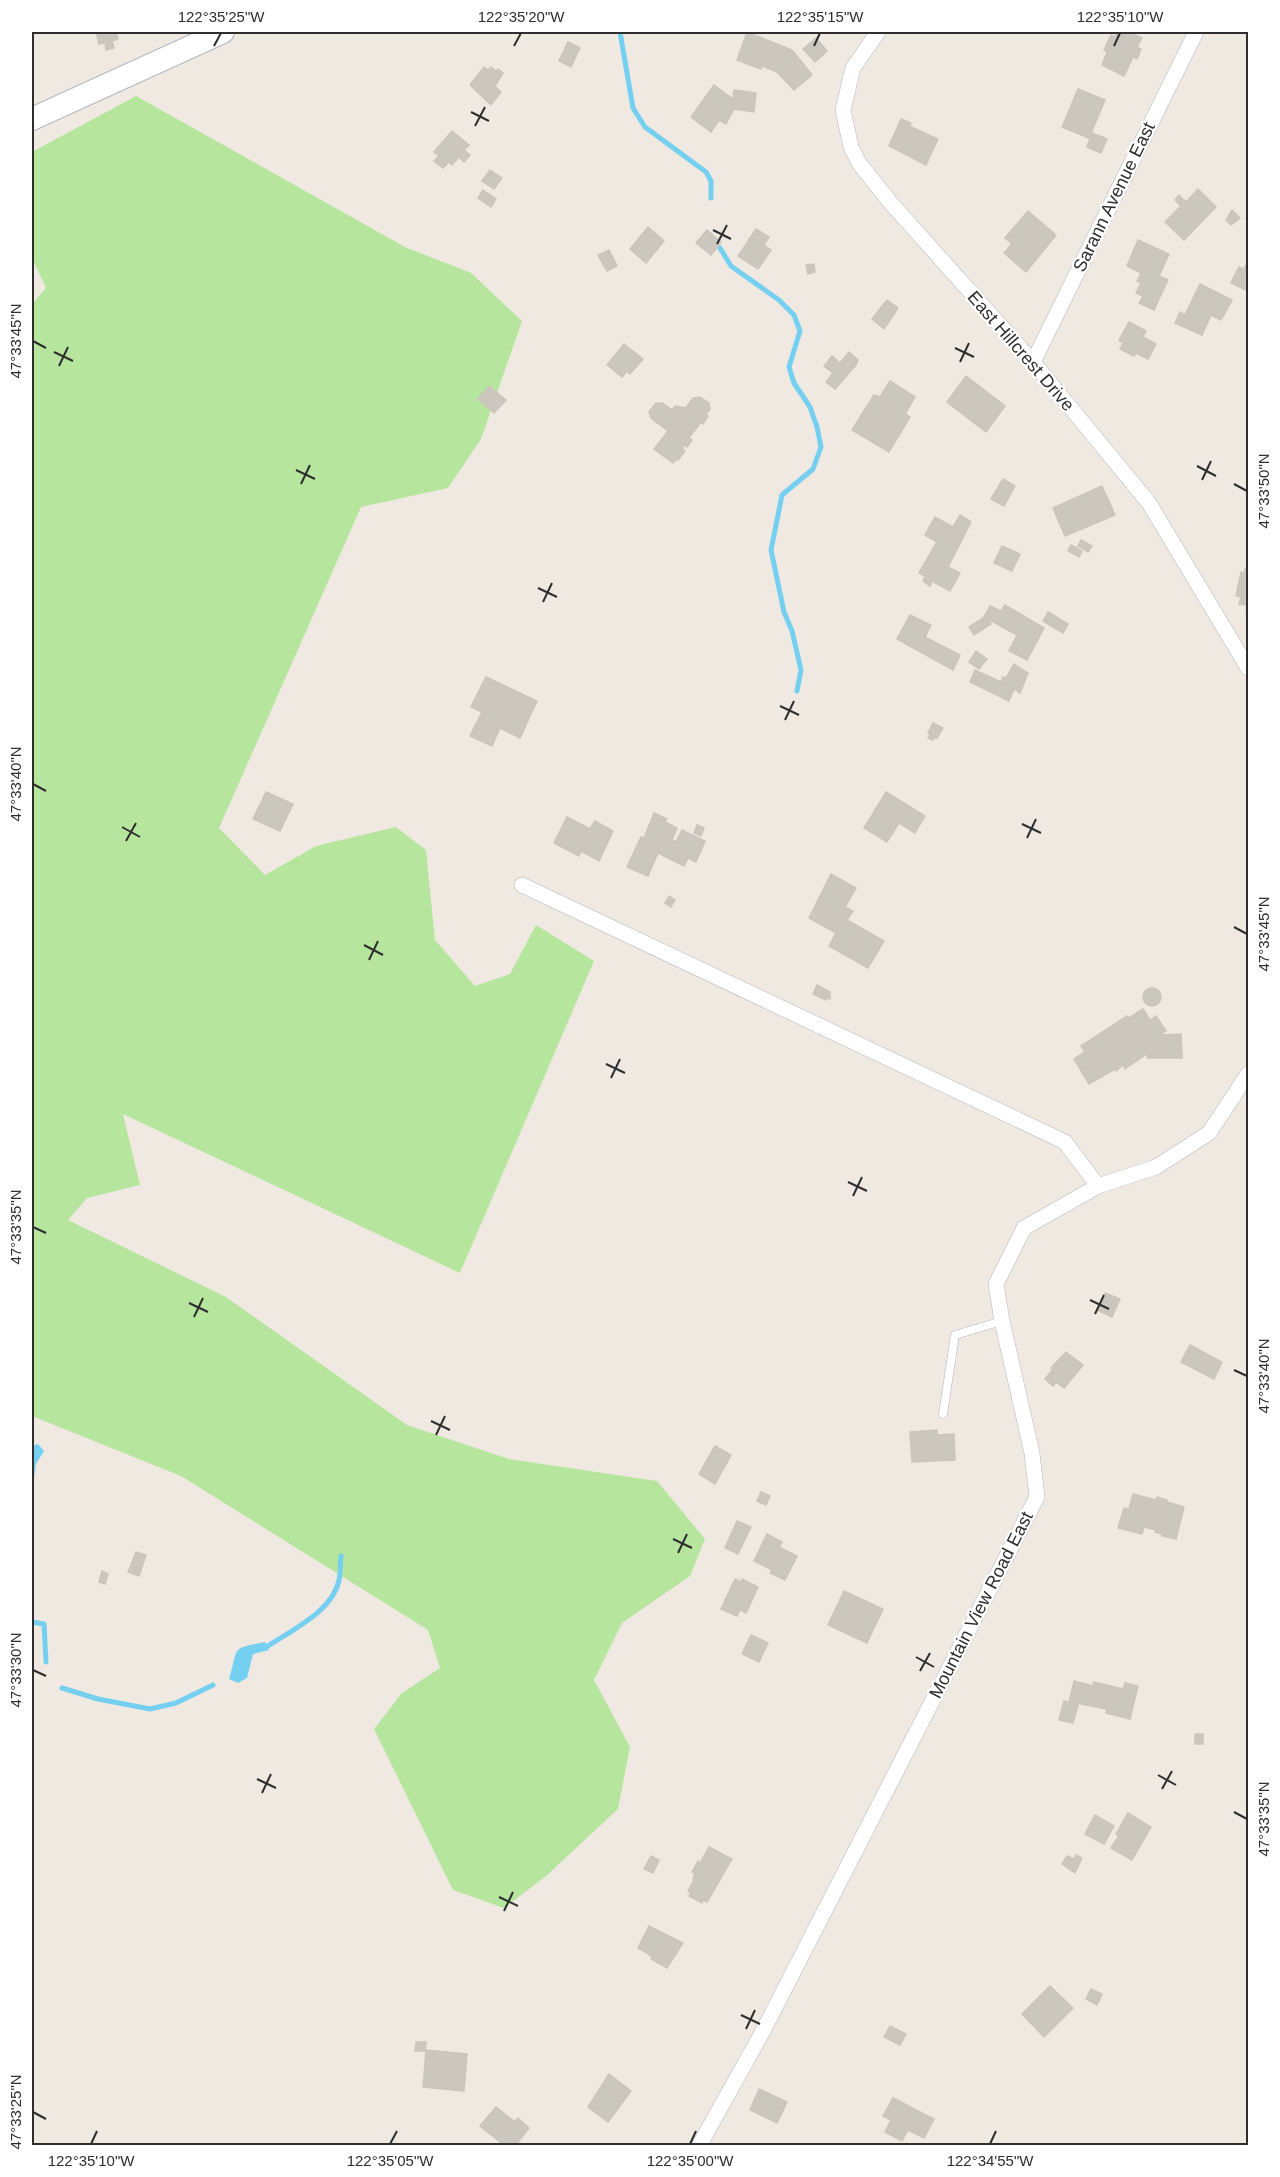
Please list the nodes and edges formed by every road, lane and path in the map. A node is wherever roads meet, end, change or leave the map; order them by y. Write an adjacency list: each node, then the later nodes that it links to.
1 (223, 32): 4 (main road)
2 (878, 32): 5 (street, East Hillcrest Drive)
3 (1196, 32): 5 (street, Sarann Avenue East)
4 (32, 119)
5 (1033, 363): 6 (street, East Hillcrest Drive)
6 (1248, 668)
7 (522, 885): 9 (street)
8 (1248, 1074): 9 (street, Mountain View Road East)
9 (1098, 1185): 10 (street, Mountain View Road East)
10 (1002, 1321): 11 (lane); 12 (street, Mountain View Road East)
11 (943, 1414)
12 (699, 2145)

